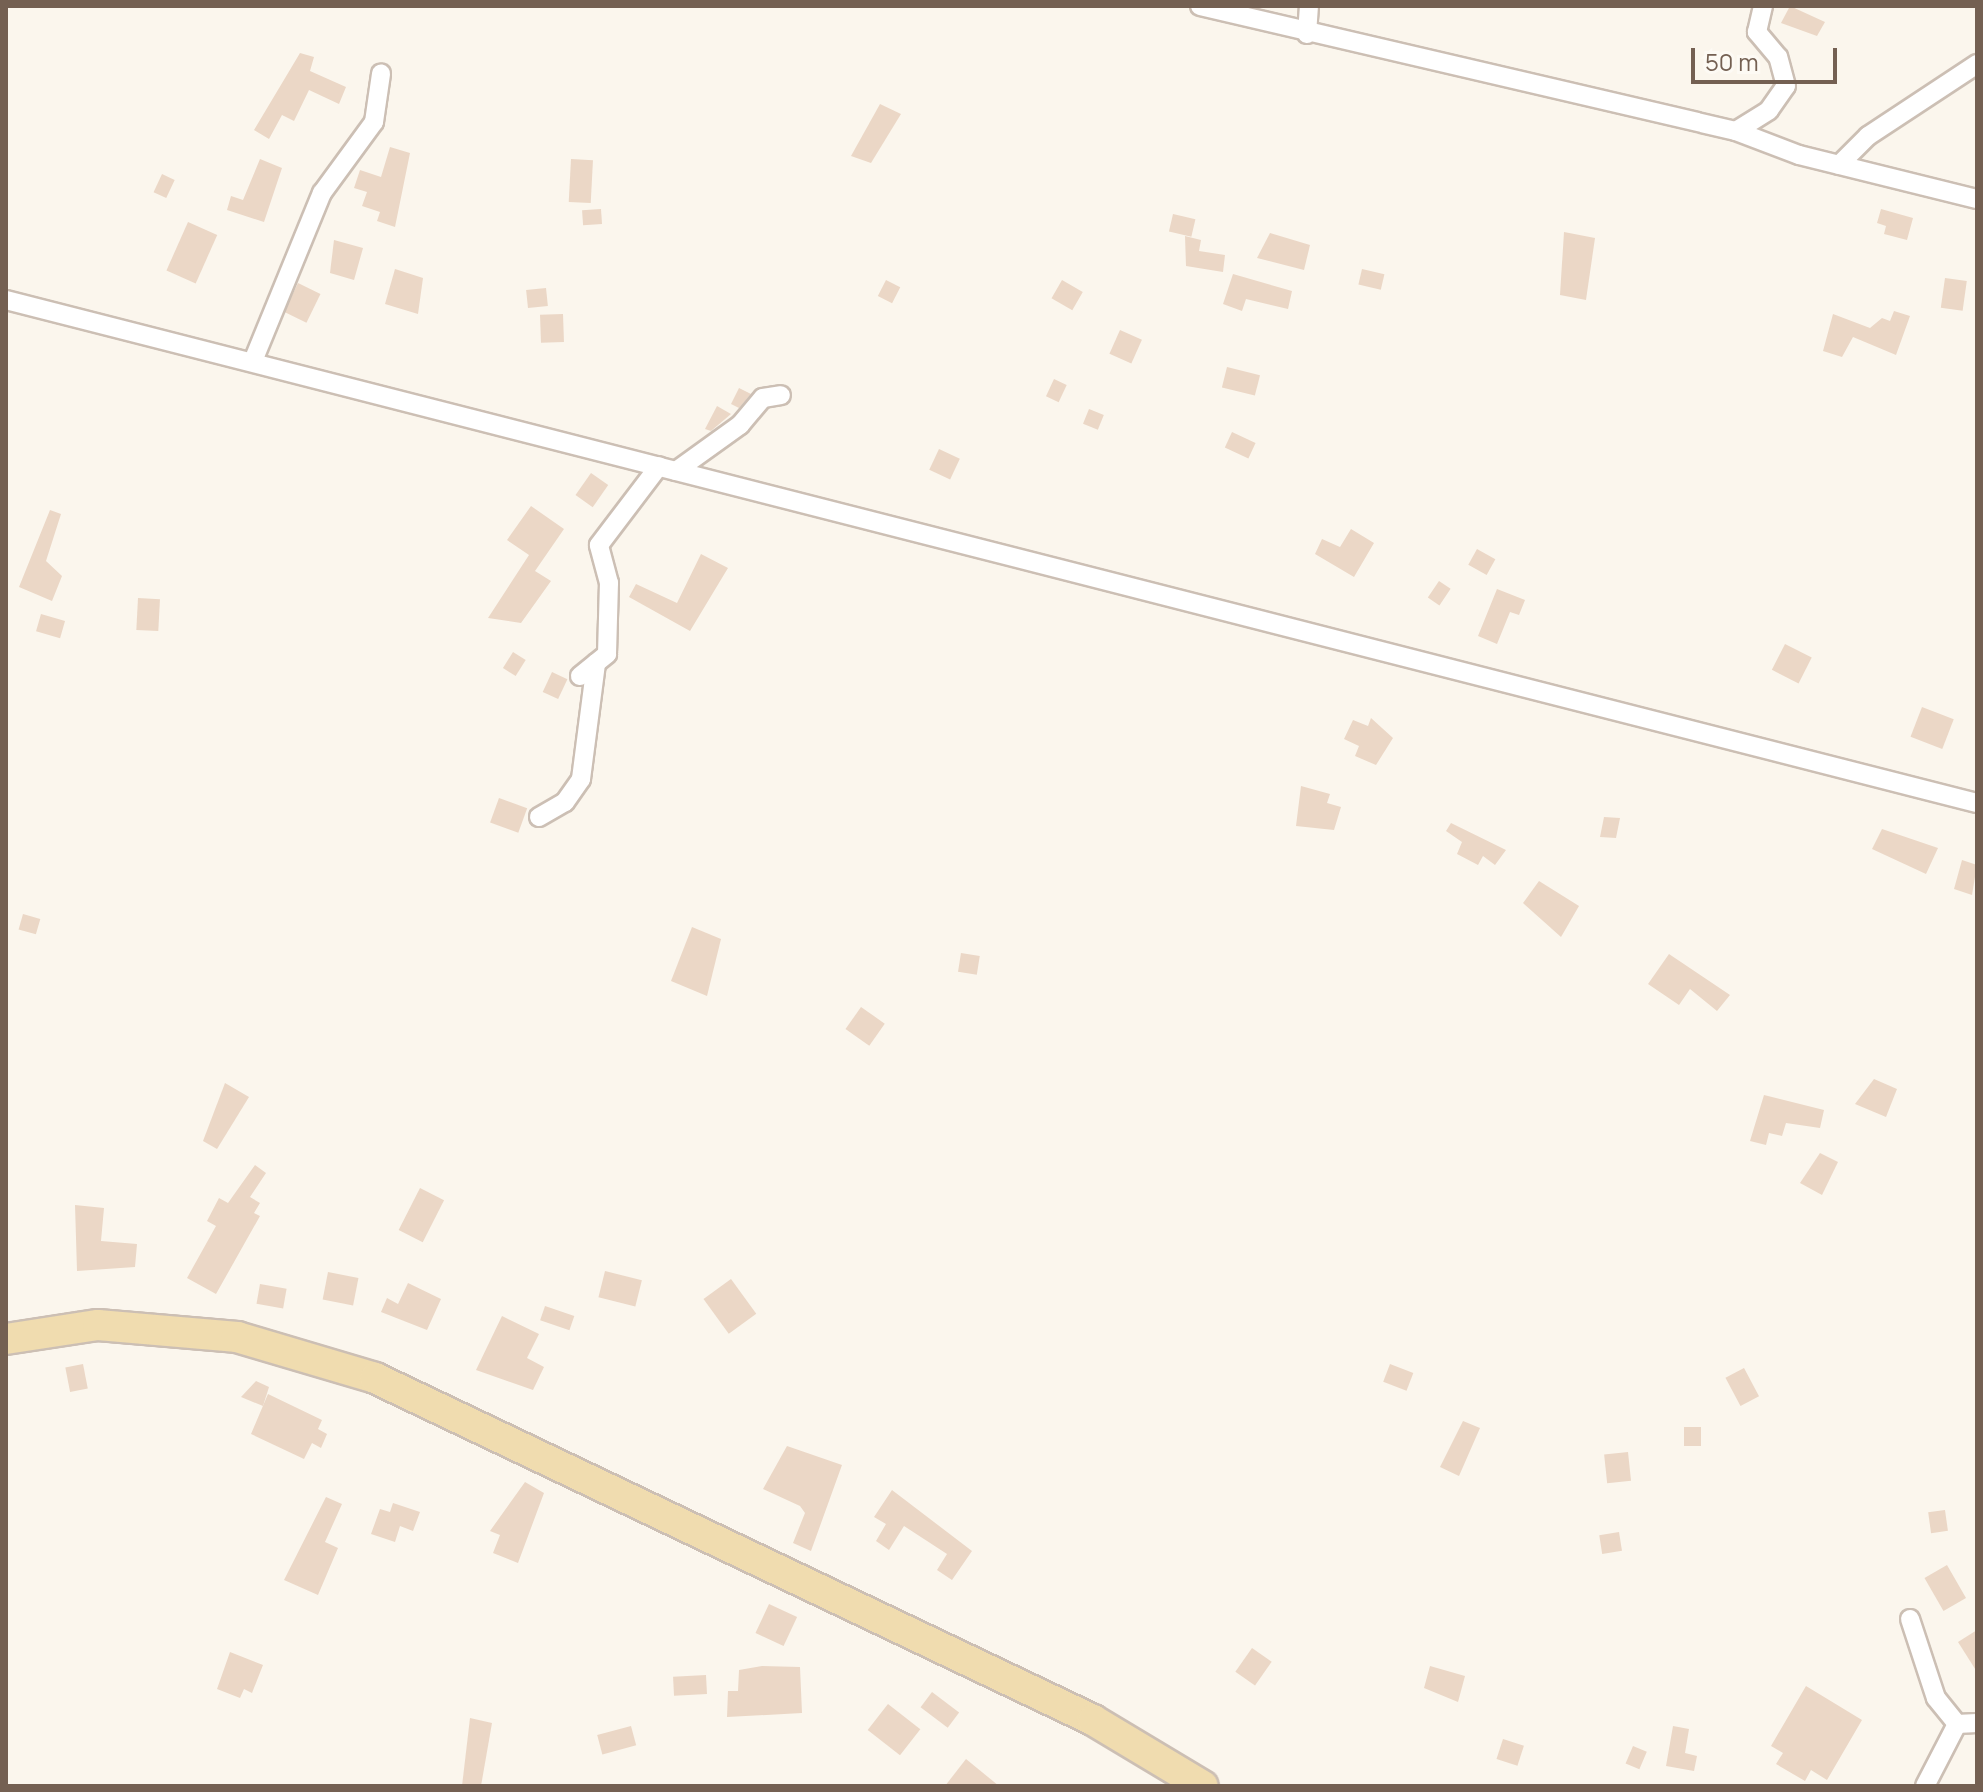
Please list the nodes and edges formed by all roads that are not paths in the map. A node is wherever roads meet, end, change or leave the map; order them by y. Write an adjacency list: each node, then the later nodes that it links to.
1 (1200, 6): 4 (street)
2 (1309, 6): 4 (street)
3 (1763, 6): 7 (street)
4 (1307, 34): 7 (street)
5 (1977, 64): 8 (street)
6 (381, 74): 11 (street)
7 (1736, 131): 8 (street)
8 (1839, 165): 9 (street)
9 (1977, 199)
10 (6, 300): 11 (street)
11 (253, 361): 13 (street)
12 (781, 395): 13 (street)
13 (668, 469): 14 (street); 16 (street)
14 (596, 663): 15 (street); 17 (street)
15 (580, 676)
16 (1977, 803)
17 (539, 817)
18 (6, 1339): 22 (main road)
19 (1910, 1619): 21 (street)
20 (1977, 1723): 21 (street)
21 (1957, 1724): 23 (street)
22 (1203, 1786)
23 (1925, 1786)

